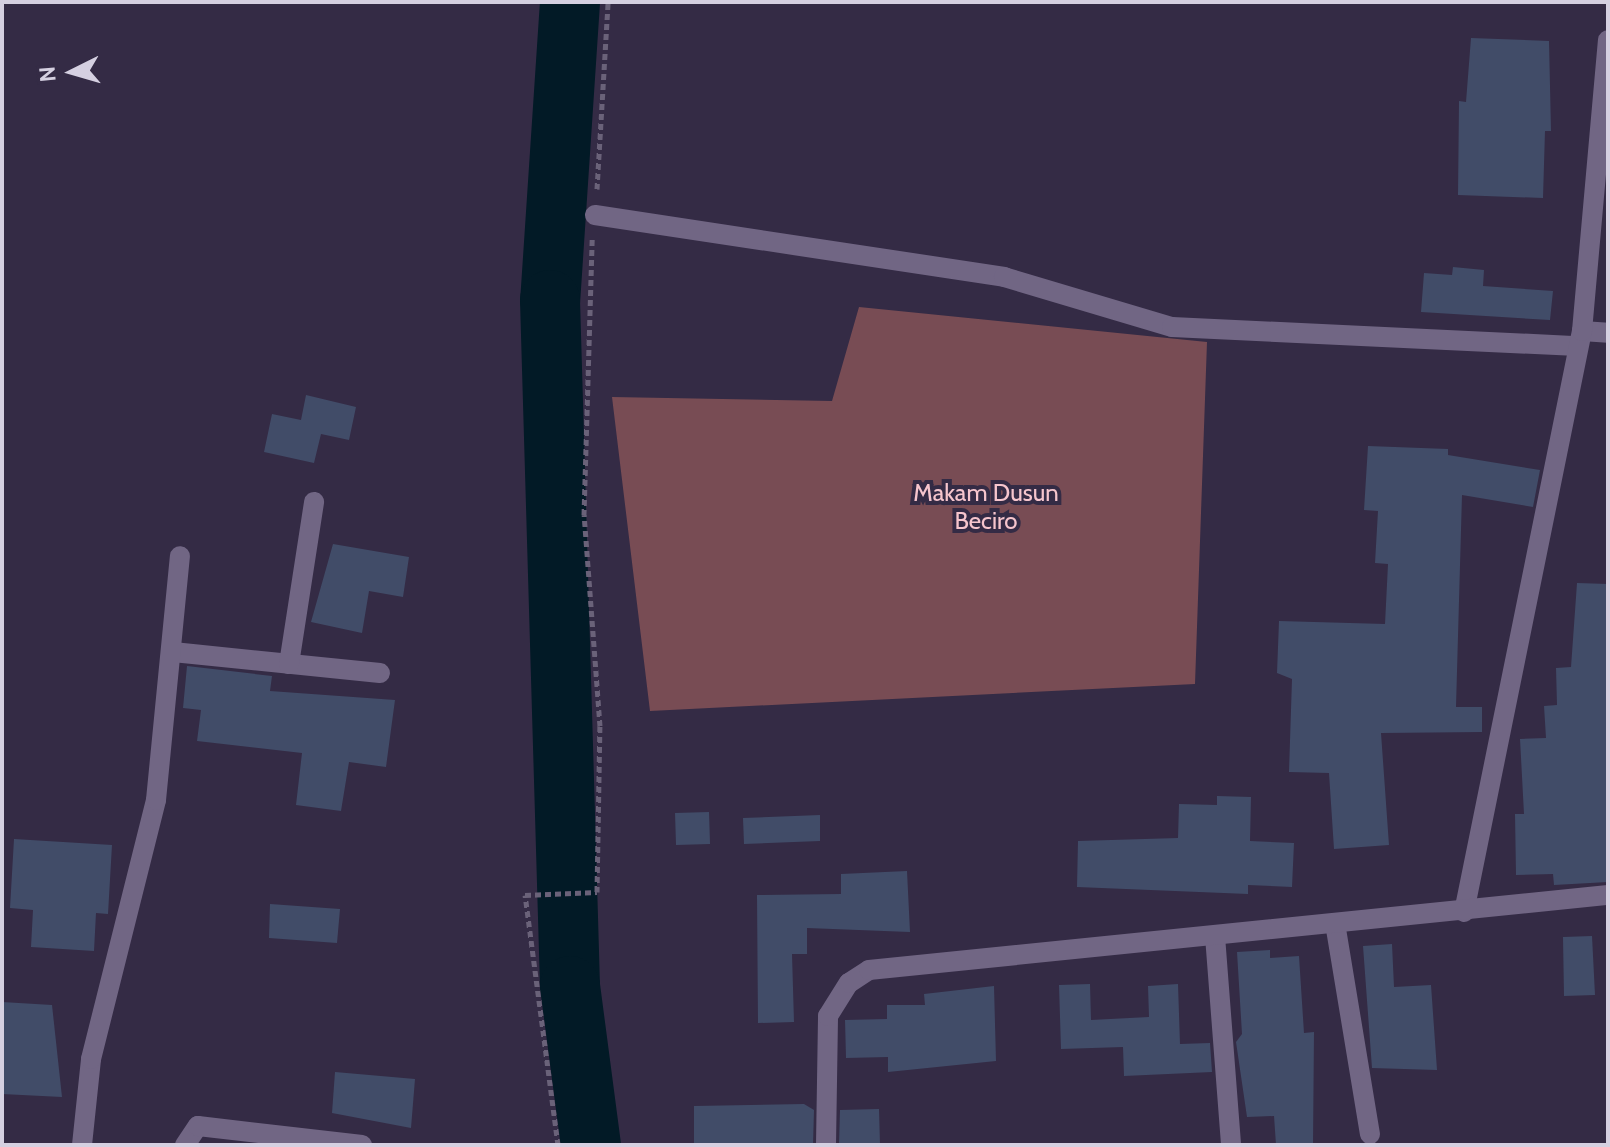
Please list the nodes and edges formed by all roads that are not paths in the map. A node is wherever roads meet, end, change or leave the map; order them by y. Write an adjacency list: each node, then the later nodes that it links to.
1 (1608, 40): 4 (street)
2 (595, 215): 4 (street)
3 (1608, 333): 4 (street)
4 (1580, 338): 11 (street)
5 (314, 502): 8 (street)
6 (180, 556): 7 (street)
7 (173, 652): 8 (street); 15 (street)
8 (289, 664): 9 (street)
9 (380, 673)
10 (1608, 895): 11 (street)
11 (1464, 912): 12 (street)
12 (1335, 923): 13 (street); 14 (street)
13 (1215, 936): 18 (street); 19 (street)
14 (1370, 1134)
15 (82, 1145)
16 (185, 1145): 17 (street)
17 (362, 1145)
18 (826, 1145)
19 (1231, 1145)

